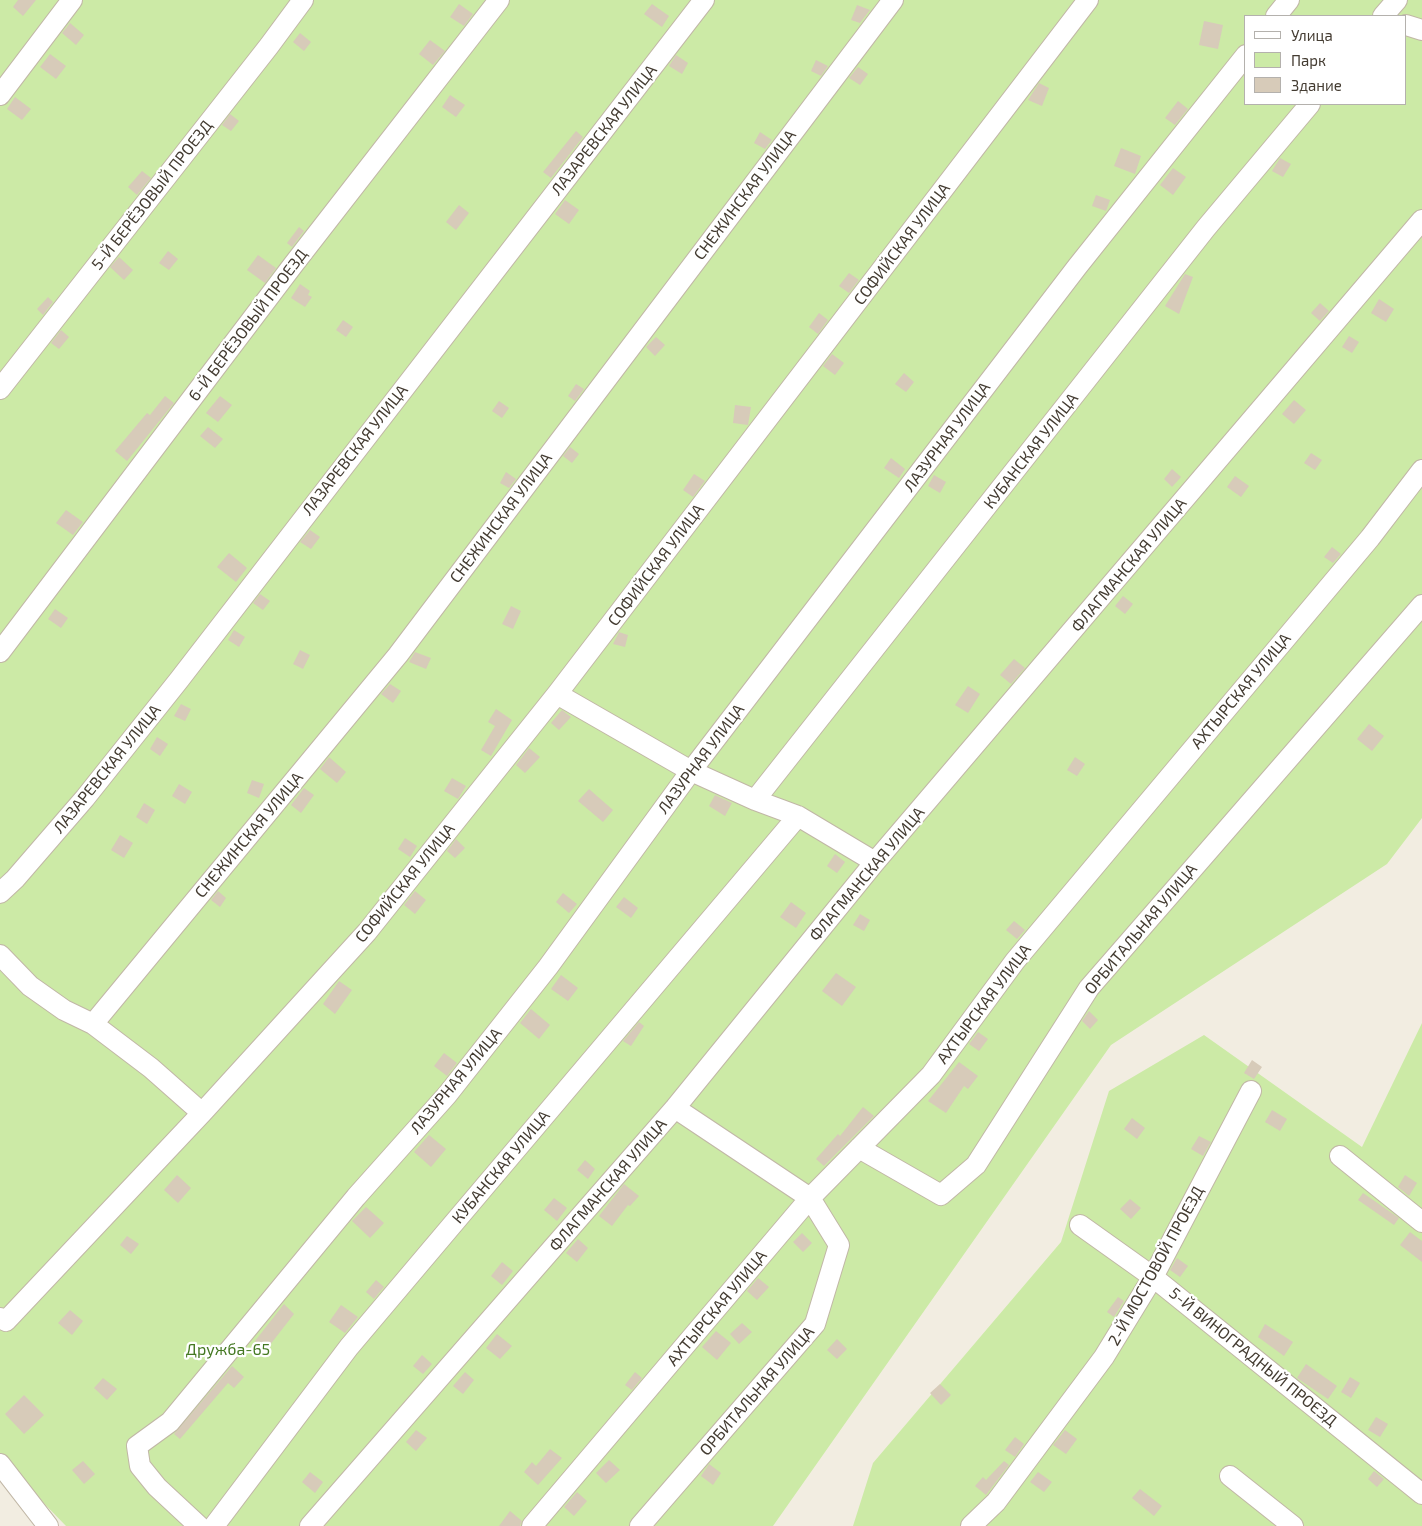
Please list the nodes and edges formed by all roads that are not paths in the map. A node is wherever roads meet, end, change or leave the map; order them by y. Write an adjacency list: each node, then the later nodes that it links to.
1 (72, 0): 14 (lane)
2 (302, 0): 17 (lane, 5-Й БЕРЁЗОВЫЙ ПРОЕЗД)
3 (499, 0): 20 (lane, 6-Й БЕРЁЗОВЫЙ ПРОЕЗД)
4 (704, 0): 26 (lane, ЛАЗАРЕВСКАЯ УЛИЦА)
5 (893, 0): 28 (lane, СНЕЖИНСКАЯ УЛИЦА)
6 (1088, 0): 21 (lane, СОФИЙСКАЯ УЛИЦА)
7 (1289, 0): 9 (lane)
8 (1397, 0): 10 (lane)
9 (1277, 15)
10 (1384, 15)
11 (1407, 25): 12 (lane)
12 (1422, 30)
13 (1244, 58): 22 (lane, ЛАЗУРНАЯ УЛИЦА)
14 (0, 95)
15 (1309, 105): 23 (lane, КУБАНСКАЯ УЛИЦА)
16 (1422, 220): 25 (lane, ФЛАГМАНСКАЯ УЛИЦА)
17 (0, 389)
18 (1422, 470): 32 (lane, АХТЫРСКАЯ УЛИЦА)
19 (1422, 605): 32 (lane, ОРБИТАЛЬНАЯ УЛИЦА)
20 (0, 652)
21 (557, 694): 22 (lane); 31 (lane, СОФИЙСКАЯ УЛИЦА)
22 (691, 771): 23 (lane); 43 (lane, ЛАЗУРНАЯ УЛИЦА)
23 (755, 800): 24 (lane)
24 (798, 816): 25 (lane); 44 (lane, КУБАНСКАЯ УЛИЦА)
25 (875, 862): 30 (lane, ФЛАГМАНСКАЯ УЛИЦА)
26 (0, 893)
27 (0, 955): 28 (lane)
28 (93, 1024): 31 (lane)
29 (1251, 1090): 37 (lane, 2-Й МОСТОВОЙ ПРОЕЗД)
30 (675, 1108): 34 (lane, ОРБИТАЛЬНАЯ УЛИЦА); 45 (lane, ФЛАГМАНСКАЯ УЛИЦА)
31 (202, 1113): 38 (lane, СОФИЙСКАЯ УЛИЦА)
32 (859, 1148): 34 (lane, АХТЫРСКАЯ УЛИЦА)
33 (1340, 1156): 35 (lane)
34 (810, 1198): 46 (lane, АХТЫРСКАЯ УЛИЦА); 47 (lane, ОРБИТАЛЬНАЯ УЛИЦА)
35 (1422, 1222)
36 (1080, 1225): 37 (lane, 5-Й ВИНОГРАДНЫЙ ПРОЕЗД)
37 (1153, 1277): 41 (lane, 5-Й ВИНОГРАДНЫЙ ПРОЕЗД); 48 (lane, 2-Й МОСТОВОЙ ПРОЕЗД)
38 (0, 1318)
39 (0, 1464): 42 (lane)
40 (1230, 1476): 49 (lane)
41 (1422, 1494)
42 (48, 1526)
43 (199, 1526)
44 (214, 1526)
45 (310, 1526)
46 (532, 1526)
47 (640, 1526)
48 (971, 1526)
49 (1293, 1526)

